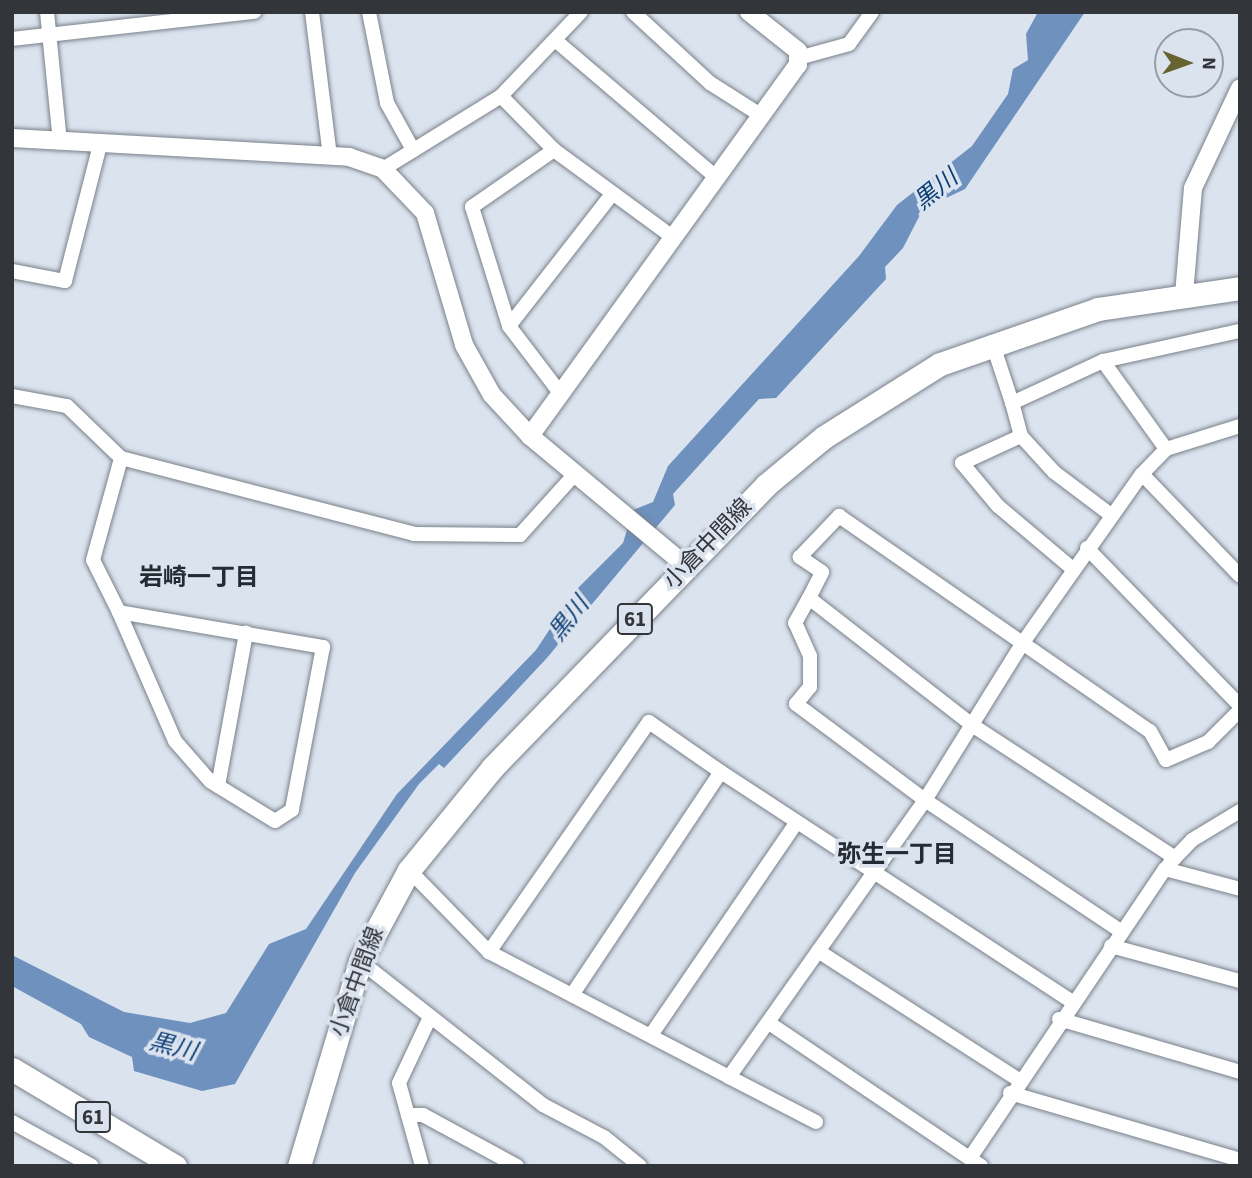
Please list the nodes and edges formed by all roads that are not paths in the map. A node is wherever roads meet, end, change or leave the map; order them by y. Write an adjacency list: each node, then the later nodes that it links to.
1 (47, 12): 9 (street)
2 (254, 12): 9 (street)
3 (312, 12): 21 (street)
4 (369, 12): 19 (street)
5 (581, 12): 11 (street)
6 (633, 12): 15 (street)
7 (749, 12): 12 (street)
8 (872, 12): 12 (street)
9 (50, 34): 10 (street); 17 (street)
10 (12, 39)
11 (555, 40): 14 (street); 23 (street)
12 (802, 57): 15 (street)
13 (1240, 88): 28 (street)
14 (501, 96): 19 (street); 20 (street)
15 (761, 116): 23 (street)
16 (12, 138): 17 (street)
17 (60, 142): 18 (street)
18 (100, 145): 21 (street); 26 (street)
19 (413, 150): 22 (street)
20 (554, 150): 24 (street); 29 (street)
21 (330, 156): 22 (street)
22 (383, 169): 37 (street)
23 (717, 178): 25 (street)
24 (612, 194): 25 (street); 29 (street)
25 (674, 237): 33 (street)
26 (12, 271)
27 (1240, 288): 28 (main road, 61)
28 (1184, 295): 31 (main road, 小倉中間線 / 61)
29 (509, 326): 33 (street)
30 (1240, 331): 32 (street)
31 (992, 342): 35 (street); 45 (main road, 小倉中間線 / 61)
32 (1103, 361): 35 (street); 39 (street)
33 (560, 393): 37 (street)
34 (12, 397): 40 (street)
35 (1012, 403): 38 (street)
36 (1239, 427): 39 (street)
37 (530, 436): 41 (street)
38 (1021, 436): 43 (street); 46 (street)
39 (1166, 449): 42 (street)
40 (121, 458): 41 (street); 49 (street)
41 (575, 474): 45 (street)
42 (1142, 474): 43 (street); 47 (street)
43 (1111, 515): 44 (street)
44 (1087, 548): 46 (street); 52 (street)
45 (686, 566): 60 (main road, 小倉中間線 / 61)
46 (1074, 570): 51 (street)
47 (1240, 576)
48 (809, 598): 51 (street); 53 (street); 56 (street)
49 (119, 612): 50 (street); 55 (street)
50 (246, 633): 55 (street); 55 (street)
51 (1024, 641): 52 (street); 53 (street)
52 (1240, 708)
53 (975, 727): 56 (street); 59 (street)
54 (721, 772): 58 (street); 66 (street); 69 (street)
55 (218, 786)
56 (925, 800): 61 (street); 63 (street)
57 (1240, 811): 59 (street)
58 (796, 822): 61 (street); 74 (street)
59 (1170, 863): 62 (street); 63 (street)
60 (409, 870): 66 (street); 67 (main road, 小倉中間線 / 61)
61 (872, 876): 65 (street); 70 (street)
62 (1240, 889)
63 (1122, 932): 64 (street)
64 (1111, 946): 68 (street); 70 (street)
65 (818, 951): 73 (street); 78 (street)
66 (489, 952): 69 (street)
67 (360, 961): 71 (street); 89 (main road, 小倉中間線 / 61)
68 (1240, 981)
69 (572, 995): 74 (street)
70 (1071, 1001): 72 (street)
71 (430, 1017): 79 (street); 86 (street)
72 (1059, 1019): 76 (street); 78 (street)
73 (769, 1023): 77 (street); 85 (street)
74 (651, 1035): 77 (street)
75 (12, 1069): 88 (main road, 61)
76 (1240, 1072)
77 (729, 1077): 81 (street)
78 (1014, 1086): 84 (street); 85 (street)
79 (408, 1115): 90 (street); 91 (street)
80 (12, 1122): 83 (street)
81 (816, 1122)
82 (12, 1129): 83 (street)
83 (32, 1129): 87 (street)
84 (1240, 1160)
85 (975, 1162)
86 (633, 1164)
87 (92, 1166)
88 (175, 1166)
89 (299, 1166)
90 (422, 1166)
91 (517, 1166)

